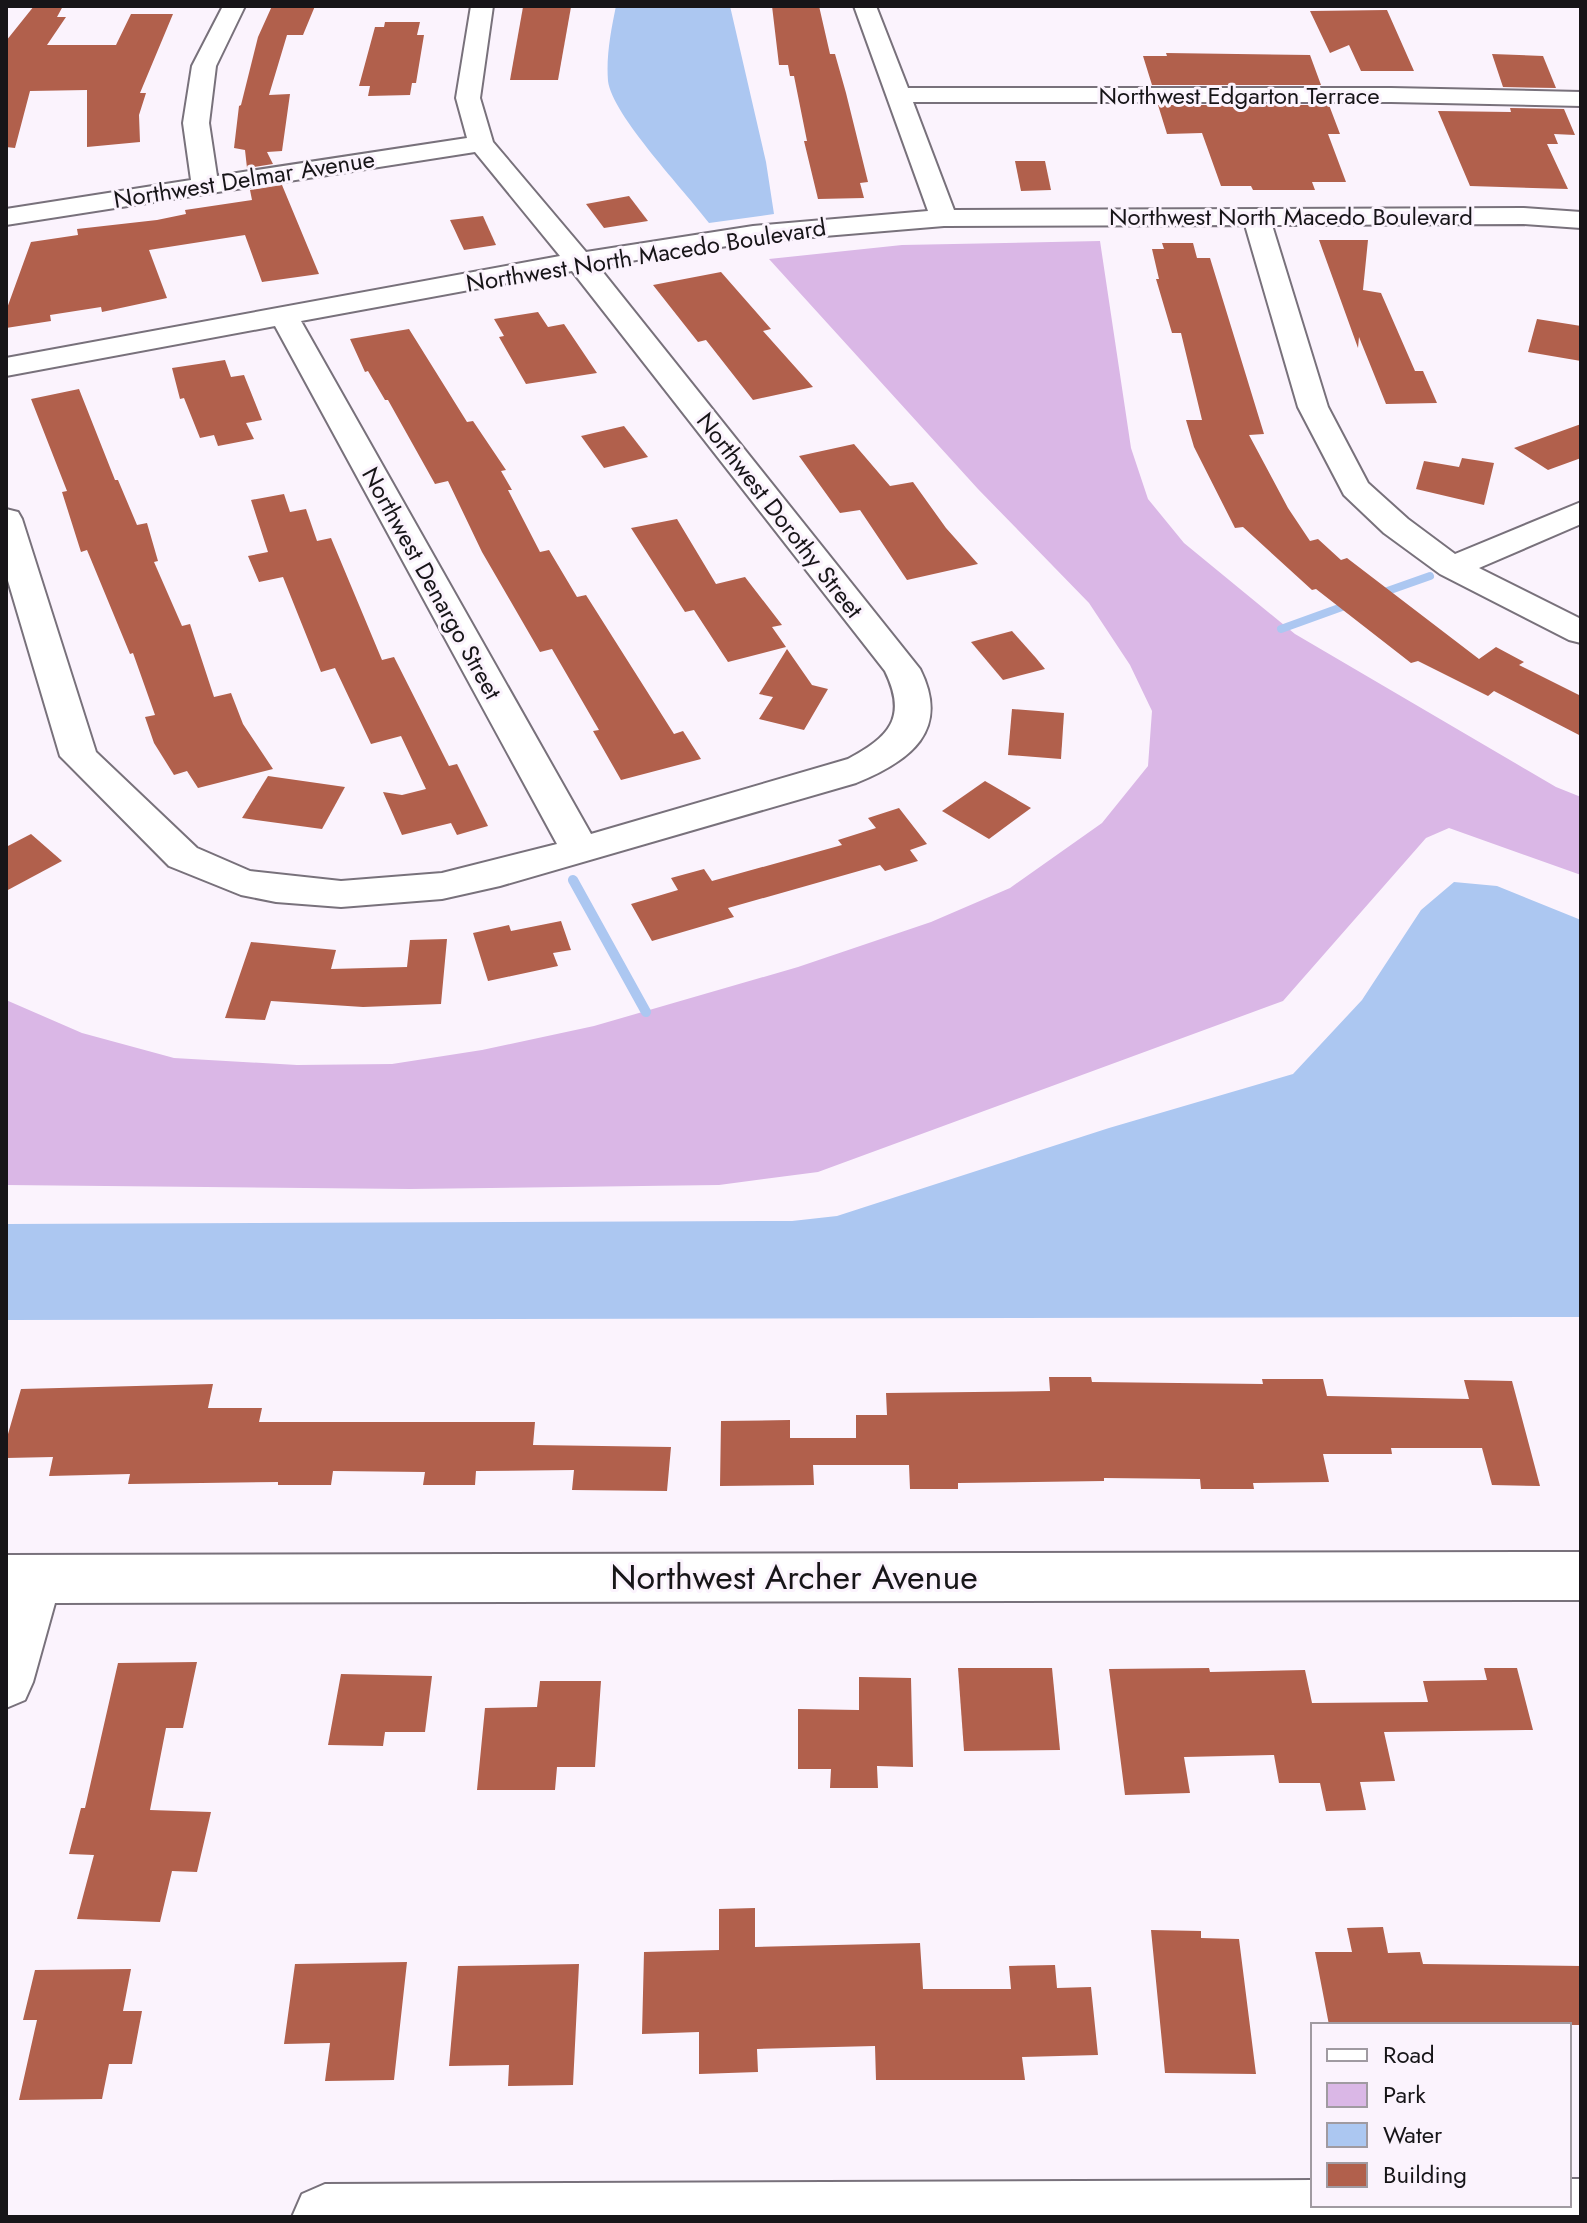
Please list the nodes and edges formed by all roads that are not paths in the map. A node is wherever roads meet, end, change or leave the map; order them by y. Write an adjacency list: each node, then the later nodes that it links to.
1 (234, 6): 7 (street)
2 (482, 6): 6 (street, Northwest Dorothy Street)
3 (865, 6): 4 (street)
4 (898, 95): 5 (street, Northwest Edgarton Terrace); 10 (street)
5 (1581, 99)
6 (481, 143): 7 (street, Northwest Delmar Avenue); 12 (street, Northwest Dorothy Street)
7 (205, 185): 9 (street, Northwest Delmar Avenue)
8 (1256, 216): 10 (street, Northwest North Macedo Boulevard); 11 (street, Northwest North Macedo Boulevard); 17 (street)
9 (6, 217)
10 (944, 218): 12 (street, Northwest North Macedo Boulevard)
11 (1581, 220)
12 (579, 261): 13 (street, Northwest North Macedo Boulevard); 19 (street, Northwest Dorothy Street)
13 (284, 316): 14 (street, Northwest North Macedo Boulevard); 19 (street, Northwest Denargo Street)
14 (6, 367)
15 (1581, 512): 17 (street)
16 (6, 519): 19 (street, Northwest Dorothy Street)
17 (1452, 567): 18 (street)
18 (1581, 633)
19 (580, 850)
20 (1581, 1576): 21 (street, Northwest Archer Avenue)
21 (20, 1579): 22 (street)
22 (6, 1682)
23 (1581, 2212): 24 (street)
24 (325, 2217)

